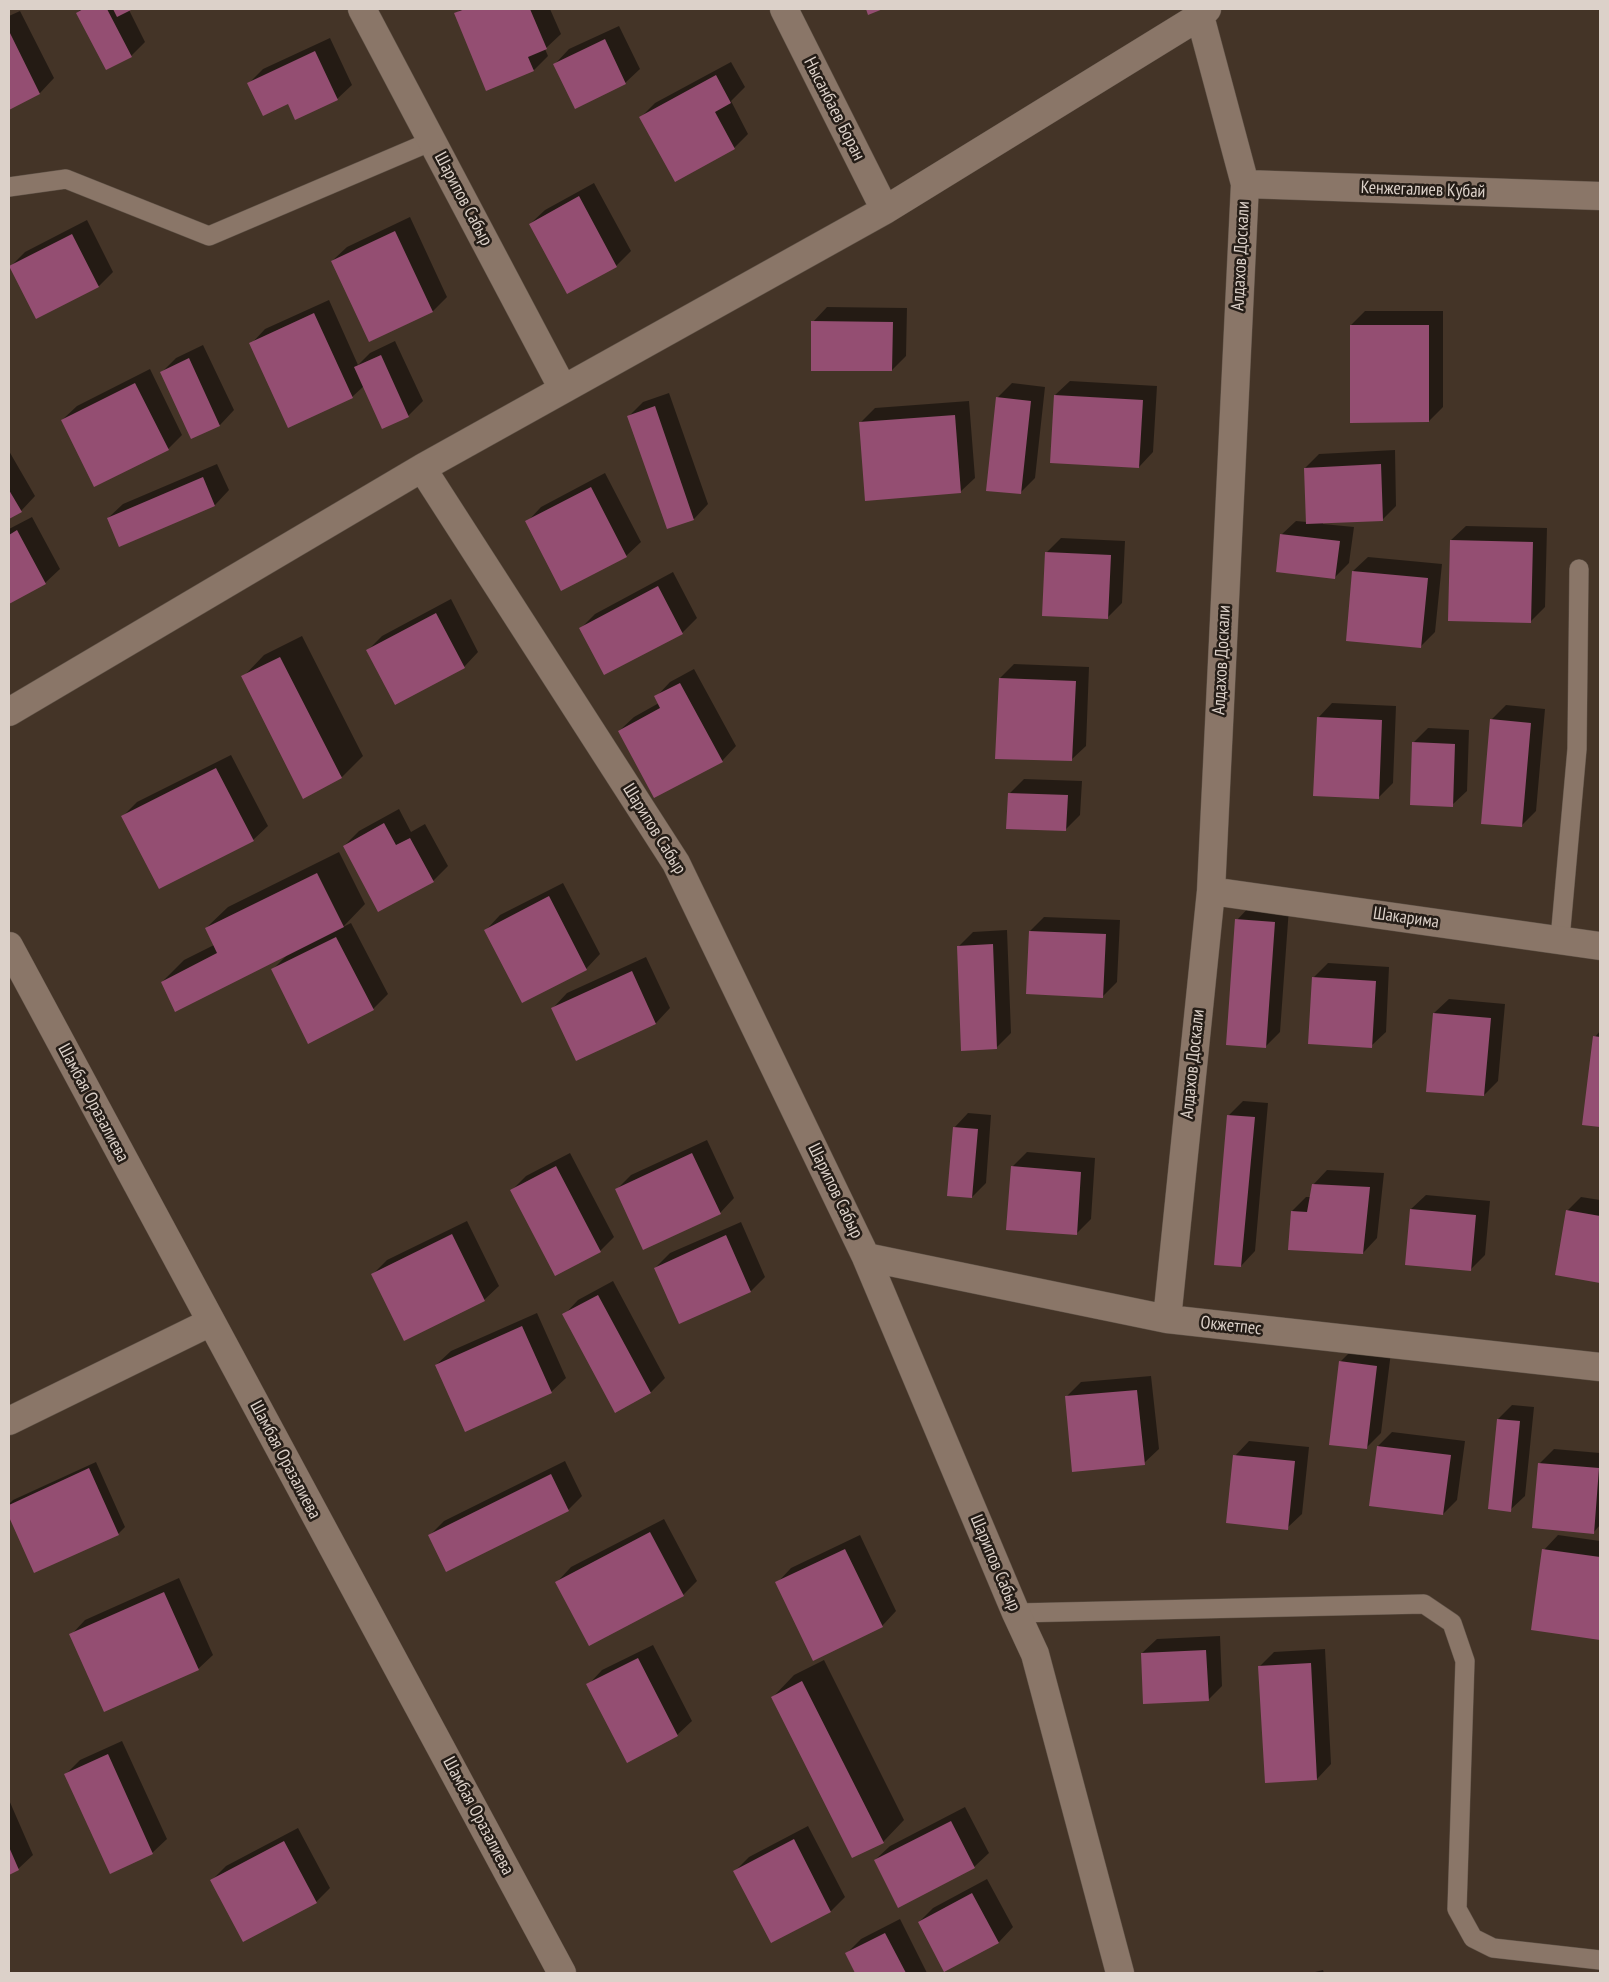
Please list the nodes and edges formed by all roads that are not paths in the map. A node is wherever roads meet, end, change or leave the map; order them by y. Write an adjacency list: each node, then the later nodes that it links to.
1 (362, 9): 4 (street, Шарипов Сабыр)
2 (784, 9): 8 (street, Нысанбаев Боран)
3 (1204, 12): 5 (street, Алдахов Доскали); 8 (street)
4 (432, 141): 6 (lane); 9 (street, Шарипов Сабыр)
5 (1245, 184): 7 (street, Кенжегалиев Кубай); 13 (street, Алдахов Доскали)
6 (9, 187)
7 (1600, 196)
8 (885, 210): 9 (street)
9 (563, 388): 10 (street)
10 (422, 468): 12 (street); 17 (street, Шарипов Сабыр)
11 (1579, 569): 14 (lane)
12 (9, 712)
13 (1211, 891): 14 (street, Шакарима); 18 (street, Алдахов Доскали)
14 (1560, 939): 16 (street, Шакарима)
15 (9, 946): 19 (street, Шамбая Оразалиева)
16 (1600, 946)
17 (866, 1257): 18 (street, Окжетпес); 22 (street, Шарипов Сабыр)
18 (1167, 1319): 20 (street, Окжетпес)
19 (211, 1322): 21 (street); 24 (street, Шамбая Оразалиева)
20 (1600, 1367)
21 (9, 1421)
22 (1016, 1613): 23 (lane); 25 (street, Шарипов Сабыр)
23 (1600, 1960)
24 (562, 1973)
25 (1120, 1973)

